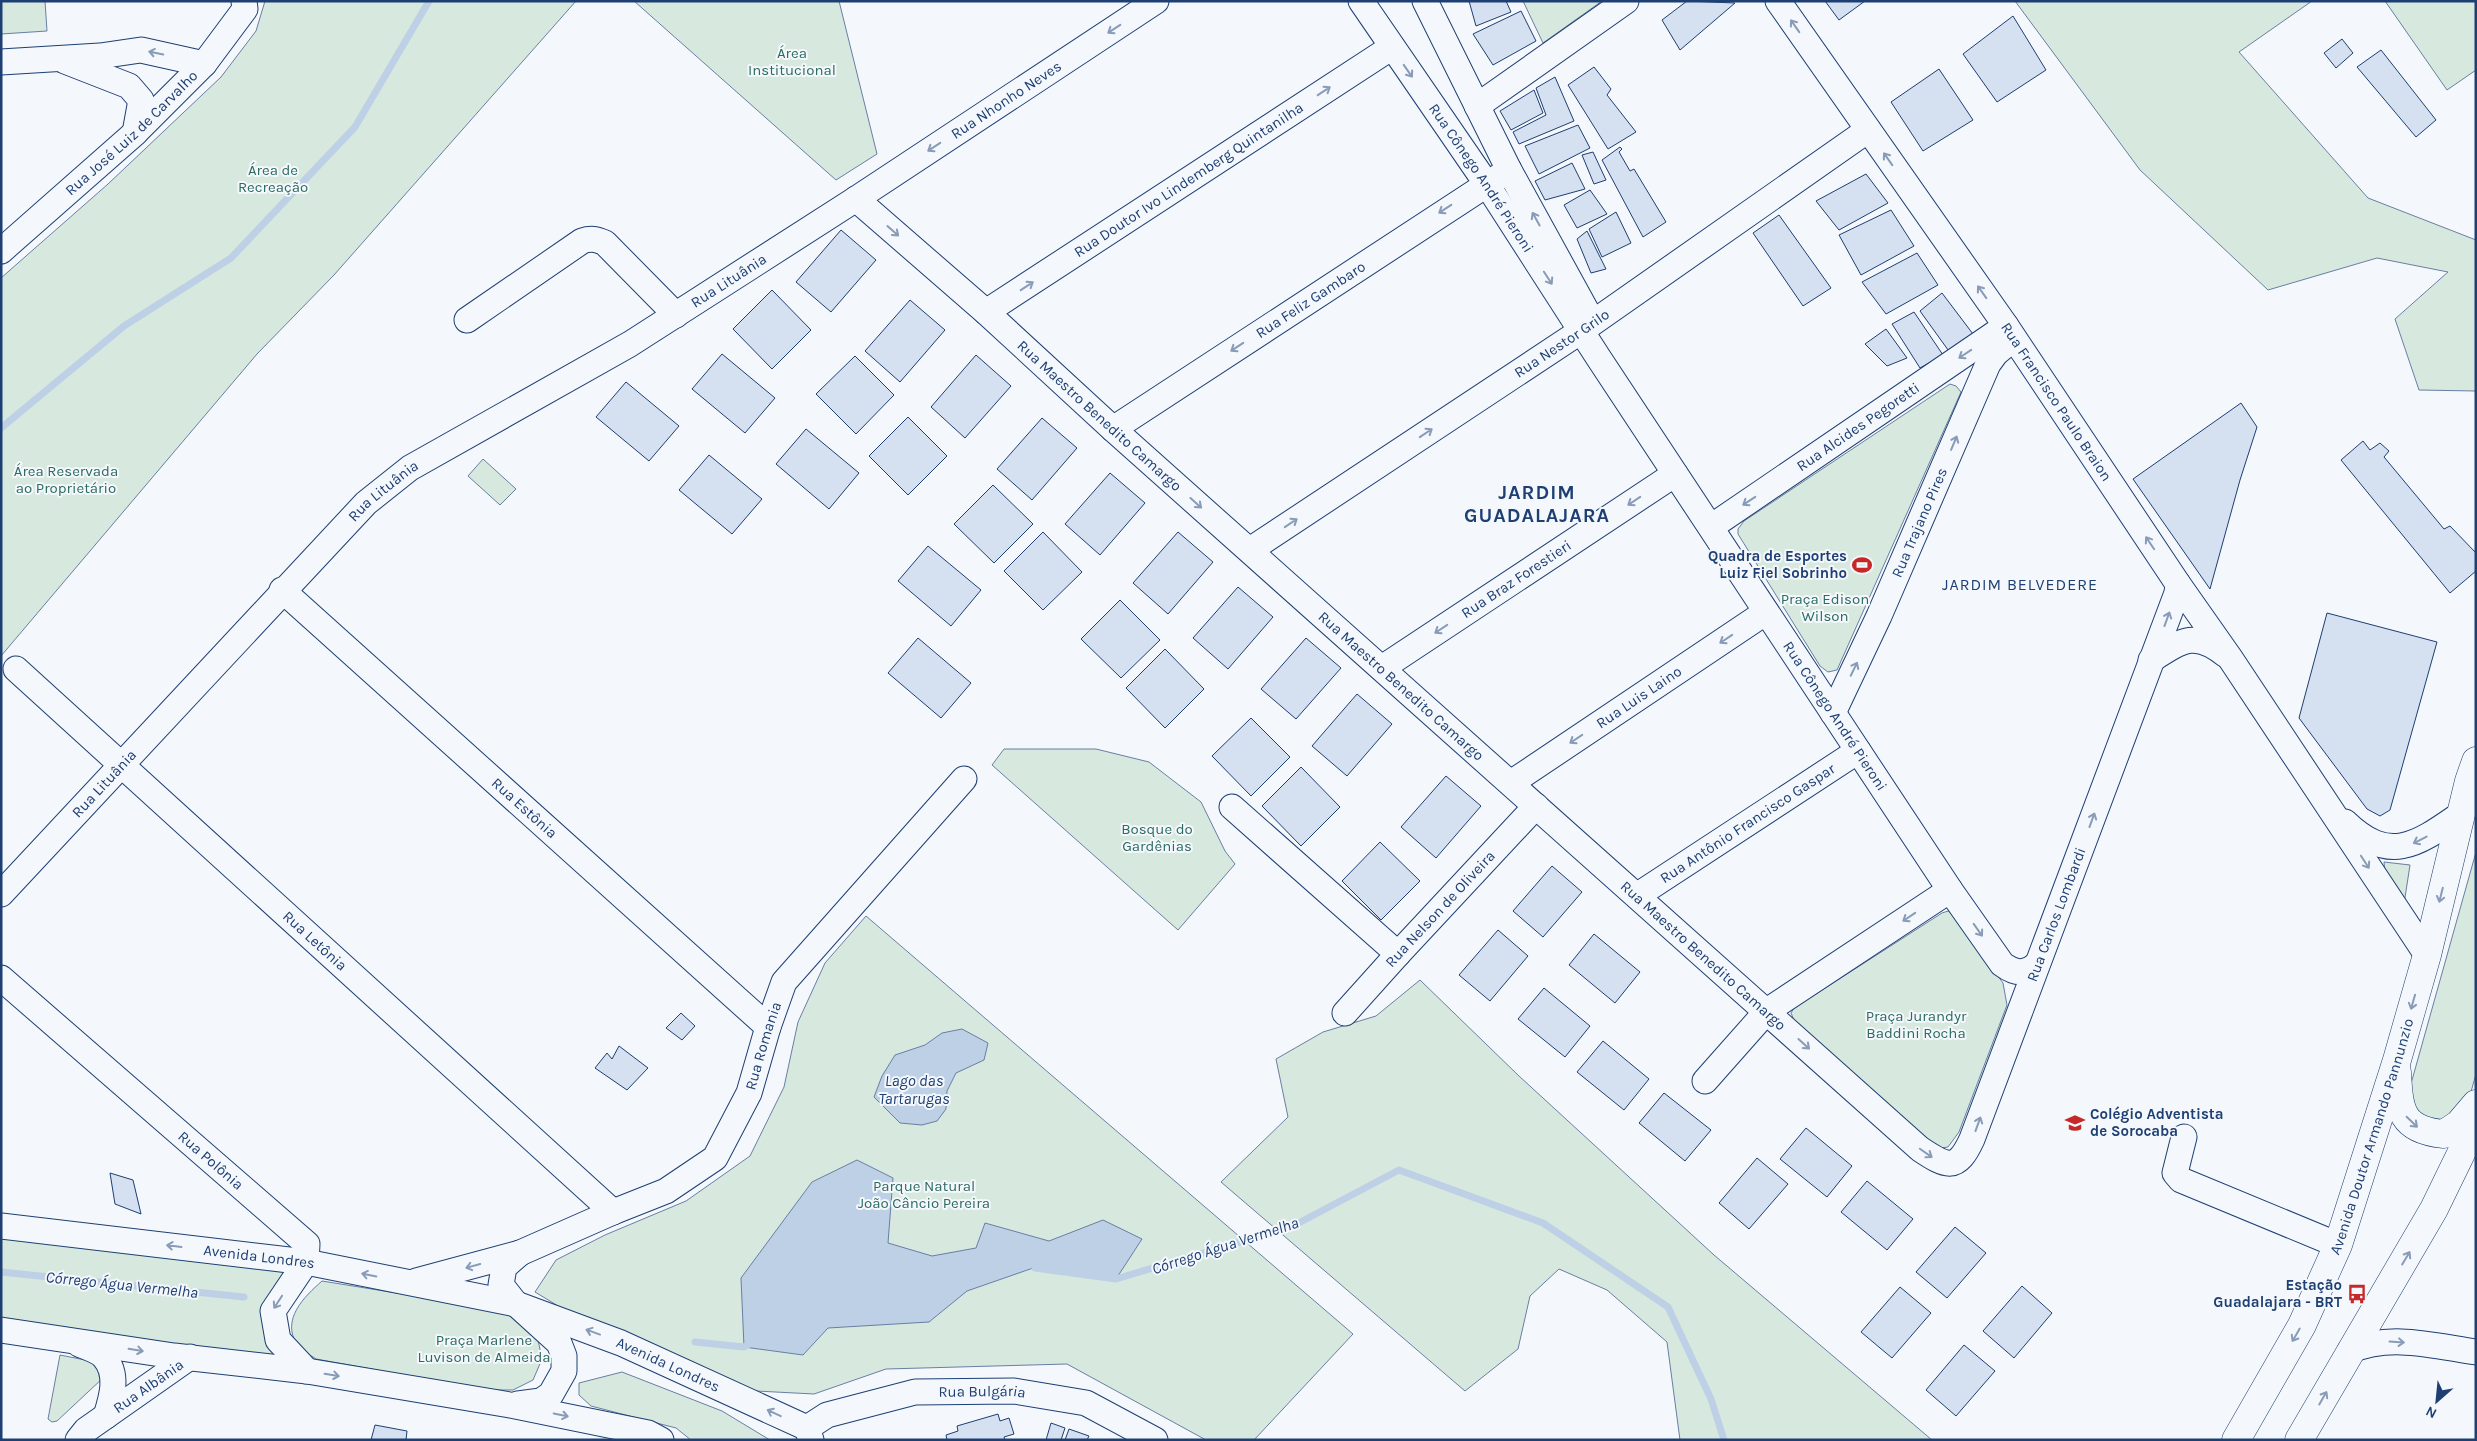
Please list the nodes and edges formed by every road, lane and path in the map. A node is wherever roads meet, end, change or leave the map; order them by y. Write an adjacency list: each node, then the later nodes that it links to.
1 (244, 1): 10 (street, Rua José Luiz de Carvalho)
2 (1361, 1): 7 (street, Rua Cônego André Pieroni)
3 (1425, 1): 11 (street, Rua Cônego André Pieroni)
4 (1626, 1): 11 (street)
5 (1778, 1): 12 (street, Rua Francisco Paulo Braion, one-way to 5)
6 (1155, 2): 16 (street, Rua Nhonho Neves, one-way to 16)
7 (1392, 47): 15 (street, Rua Cônego André Pieroni, one-way to 15); 18 (street, Rua Doutor Ivo Lindemberg Quintanilha, one-way to 7)
8 (60, 59): 9 (street); 10 (street, one-way to 8); 13 (street)
9 (1, 62)
10 (204, 64): 13 (street, Rua José Luiz de Carvalho)
11 (1477, 106): 14 (street, Rua Cônego André Pieroni)
12 (1868, 130): 21 (street, Rua Nestor Grilo); 22 (street, Rua Francisco Paulo Braion, one-way to 12)
13 (135, 133): 17 (street, Rua José Luiz de Carvalho)
14 (1509, 170): 15 (street, Rua Feliz Gambaro); 21 (street, Rua Cônego André Pieroni, one-way to 14)
15 (1486, 182): 21 (street, Rua Cônego André Pieroni, one-way to 21); 23 (street, Rua Feliz Gambaro, one-way to 23)
16 (856, 198): 18 (street, Rua Maestro Benedito Camargo, one-way to 18); 19 (street, Rua Lituânia)
17 (1, 251)
18 (986, 312): 23 (street, Rua Maestro Benedito Camargo)
19 (676, 315): 20 (street); 28 (street, Rua Lituânia)
20 (467, 320)
21 (1587, 326): 24 (street, Rua Cônego André Pieroni); 26 (street, Rua Nestor Grilo, one-way to 21)
22 (2010, 332): 25 (street, Rua Alcides Pegoretti, one-way to 25); 27 (street, Rua Francisco Paulo Braion, one-way to 22); 34 (street, Rua Trajano Pires, one-way to 22)
23 (1113, 429): 26 (street, Rua Maestro Benedito Camargo, one-way to 26)
24 (1675, 474): 25 (street, Rua Cônego André Pieroni); 32 (street, Rua Braz Forestieri, one-way to 32)
25 (1710, 527): 29 (street, Rua Cônego André Pieroni)
26 (1250, 550): 32 (street, Rua Maestro Benedito Camargo)
27 (2178, 584): 30 (street, Rua Francisco Paulo Braion); 31 (street, Rua Carlos Lombardi, one-way to 27)
28 (282, 590): 37 (street, Rua Lituânia); 53 (street, Rua Estônia)
29 (1766, 612): 34 (street, Rua Cônego André Pieroni); 39 (street, Rua Luis Laino, one-way to 39)
30 (2230, 658): 31 (street); 41 (street, Rua Francisco Paulo Braion)
31 (2151, 660): 49 (street, Rua Carlos Lombardi, one-way to 31)
32 (1382, 668): 39 (street, Rua Maestro Benedito Camargo)
33 (16, 669): 37 (street, Rua Letônia)
34 (1833, 713): 35 (street, Rua Cônego André Pieroni)
35 (1858, 751): 44 (street, Rua Cônego André Pieroni); 46 (street, Rua Antônio Francisco Gaspar)
36 (2476, 761): 43 (main road, Avenida Doutor Armando Pannunzio)
37 (120, 765): 45 (street, Rua Lituânia); 60 (street, Rua Letônia)
38 (964, 779): 53 (street, Rua Romania)
39 (1511, 783): 40 (street, Rua Maestro Benedito Camargo)
40 (1536, 806): 46 (street, Rua Maestro Benedito Camargo); 47 (street, Rua Nelson de Oliveira)
41 (2329, 806): 43 (street, Rua Francisco Paulo Braion, one-way to 41); 48 (street, Rua Francisco Paulo Braion, one-way to 48)
42 (1232, 807): 47 (street)
43 (2469, 813): 48 (main road, Avenida Doutor Armando Pannunzio, one-way to 48)
44 (1950, 890): 49 (street, Rua Cônego André Pieroni, one-way to 49); 51 (street, one-way to 51)
45 (1, 894)
46 (1638, 895): 51 (street, Rua Maestro Benedito Camargo)
47 (1398, 954): 52 (street, Rua Nelson de Oliveira)
48 (2427, 955): 54 (main road, Avenida Doutor Armando Pannunzio, one-way to 54)
49 (2036, 965): 59 (street, Rua Carlos Lombardi, one-way to 49)
50 (1, 978): 64 (street, Rua Polônia)
51 (1767, 1011): 55 (street); 59 (street, Rua Maestro Benedito Camargo, one-way to 59)
52 (1345, 1013)
53 (768, 1027): 60 (street, Rua Romania)
54 (2397, 1060): 56 (main road, one-way to 56); 62 (main road, Avenida Doutor Armando Pannunzio)
55 (1705, 1081)
56 (2476, 1104)
57 (2476, 1118): 69 (main road, one-way to 57)
58 (2184, 1138): 62 (street)
59 (1953, 1163)
60 (613, 1212): 63 (street, Rua Romania)
61 (1, 1226): 64 (street, Avenida Londres, one-way to 61)
62 (2338, 1245): 79 (main road, Avenida Doutor Armando Pannunzio, one-way to 79)
63 (520, 1253): 65 (street, Rua Romania, one-way to 65); 66 (street, Rua Romania)
64 (306, 1262): 65 (street, Avenida Londres, one-way to 64); 72 (street, one-way to 72)
65 (409, 1283): 66 (street, Avenida Londres)
66 (516, 1304): 73 (street); 75 (street, Avenida Londres, one-way to 66)
67 (1, 1330): 68 (street)
68 (71, 1340): 71 (street, one-way to 71); 74 (street, Rua Albânia)
69 (2350, 1351): 70 (street, one-way to 70); 80 (main road, one-way to 69)
70 (2476, 1352)
71 (190, 1357): 72 (street); 74 (street, Rua Albânia)
72 (307, 1371): 73 (street, one-way to 73)
73 (510, 1405): 77 (street, one-way to 77)
74 (106, 1416): 76 (street, Rua Albânia)
75 (809, 1434): 78 (street, Rua Bulgária)
76 (78, 1440)
77 (661, 1440)
78 (1155, 1440)
79 (2236, 1440)
80 (2299, 1440)

